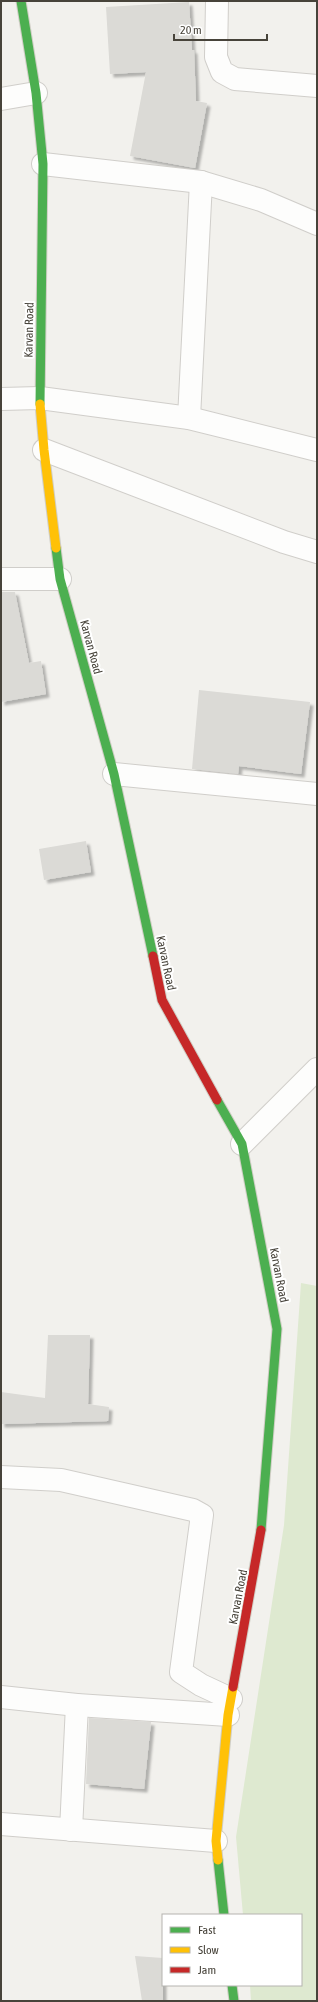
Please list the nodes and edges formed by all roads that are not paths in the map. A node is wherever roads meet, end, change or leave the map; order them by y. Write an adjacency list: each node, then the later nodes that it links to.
1 (21, 1): 4 (street, Karvan Road)
2 (217, 1): 3 (street)
3 (317, 86)
4 (36, 93): 5 (street); 6 (street, Karvan Road)
5 (1, 99)
6 (43, 164): 7 (street); 9 (street, Karvan Road)
7 (201, 182): 8 (street); 11 (street)
8 (317, 224)
9 (40, 398): 10 (street); 11 (street); 12 (street, Karvan Road)
10 (1, 399)
11 (189, 418): 13 (street)
12 (44, 450): 14 (street); 15 (street, Karvan Road)
13 (317, 450)
14 (317, 552)
15 (60, 578): 16 (street); 17 (street, Karvan Road)
16 (1, 579)
17 (114, 774): 18 (street); 20 (street, Karvan Road)
18 (317, 794)
19 (317, 1069): 20 (street)
20 (242, 1144): 24 (street, Karvan Road)
21 (1, 1477): 24 (street)
22 (1, 1697): 23 (street)
23 (77, 1705): 24 (street); 26 (street)
24 (229, 1707): 27 (street, Karvan Road)
25 (1, 1824): 26 (street)
26 (71, 1830): 27 (street)
27 (216, 1841): 28 (street, Karvan Road)
28 (224, 1914)
29 (232, 1986): 30 (street)
30 (234, 2001)

